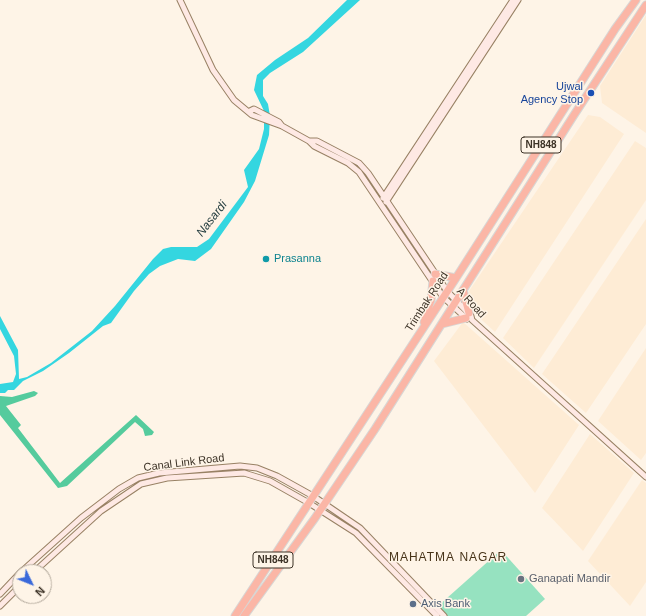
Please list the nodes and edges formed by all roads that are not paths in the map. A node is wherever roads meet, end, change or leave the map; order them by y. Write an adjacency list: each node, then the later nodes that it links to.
1 (180, 0): 6 (street, A Road)
2 (513, 0): 7 (street)
3 (518, 0): 7 (street)
4 (636, 0): 10 (highway, Trimbak Road / NH848)
5 (646, 5): 11 (highway, NH848)
6 (309, 141): 7 (street, A Road); 8 (street)
7 (385, 199): 8 (street); 9 (street, A Road)
8 (381, 204): 9 (street)
9 (434, 278): 10 (highway); 12 (street, A Road); 16 (highway)
10 (456, 278): 12 (highway, Trimbak Road / NH848)
11 (463, 290): 13 (highway, NH848); 14 (highway)
12 (445, 294): 13 (street, A Road); 16 (highway, Trimbak Road / NH848)
13 (454, 304): 14 (street, A Road); 15 (highway, NH848)
14 (469, 317): 15 (highway); 17 (street, A Road)
15 (442, 324): 21 (highway)
16 (422, 330): 18 (highway, Trimbak Road / NH848)
17 (646, 477)
18 (318, 488): 19 (street); 20 (highway, Trimbak Road / NH848)
19 (306, 492): 20 (street, Canal Link Road); 29 (street, Canal Link Road)
20 (313, 496): 23 (highway, Trimbak Road); 24 (street, Canal Link Road)
21 (330, 496): 24 (highway); 26 (street)
22 (301, 499): 23 (street, Canal Link Road); 25 (street); 30 (street, Canal Link Road)
23 (309, 503): 24 (street, Canal Link Road); 25 (highway, Trimbak Road / NH848)
24 (322, 507): 26 (street); 27 (street); 28 (highway)
25 (304, 511): 35 (highway, Trimbak Road / NH848)
26 (336, 512): 38 (street)
27 (331, 517): 28 (street); 37 (street)
28 (315, 518): 36 (highway)
29 (31, 564)
30 (43, 564)
31 (12, 582): 32 (street, Canal Link Road)
32 (0, 594)
33 (12, 594): 34 (street)
34 (0, 606)
35 (235, 616)
36 (244, 616)
37 (437, 616)
38 (444, 616)

